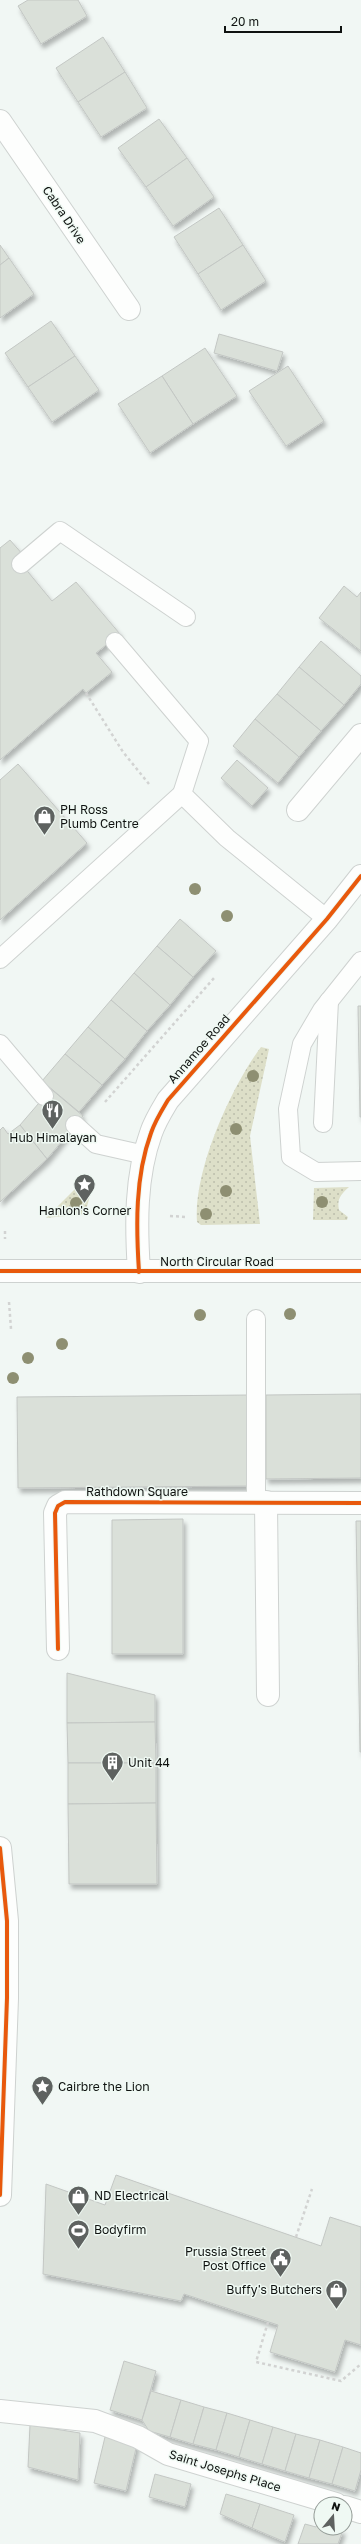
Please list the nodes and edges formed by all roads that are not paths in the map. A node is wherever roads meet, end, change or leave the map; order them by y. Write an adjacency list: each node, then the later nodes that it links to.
1 (0, 122): 2 (street, Cabra Drive)
2 (129, 309)
3 (21, 564): 4 (lane)
4 (186, 617)
5 (115, 642): 7 (lane)
6 (361, 735): 8 (street)
7 (182, 794): 10 (lane); 11 (lane)
8 (298, 810)
9 (359, 882): 10 (street, Annamoe Road)
10 (327, 919): 18 (street, Annamoe Road)
11 (0, 959)
12 (361, 961): 13 (lane)
13 (329, 1000): 16 (lane); 19 (lane)
14 (0, 1044): 15 (lane)
15 (44, 1096)
16 (323, 1123)
17 (75, 1126): 18 (lane)
18 (146, 1155): 22 (street, Annamoe Road)
19 (361, 1171)
20 (0, 1271): 22 (street, North Circular Road)
21 (361, 1271): 22 (street, North Circular Road)
22 (139, 1272)
23 (256, 1319): 24 (lane)
24 (261, 1502): 25 (street, Rathdown Square); 26 (street, Rathdown Square); 27 (street)
25 (361, 1503)
26 (58, 1649)
27 (268, 1695)
28 (0, 1848): 29 (street)
29 (0, 2195)
30 (0, 2411): 31 (street, Saint Josephs Place)
31 (313, 2497)

